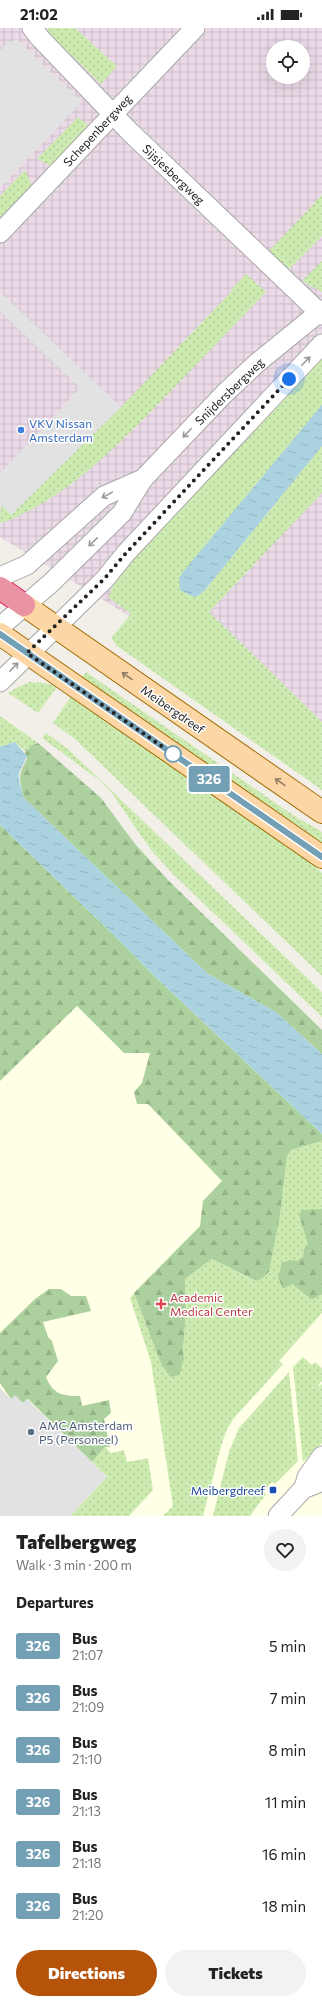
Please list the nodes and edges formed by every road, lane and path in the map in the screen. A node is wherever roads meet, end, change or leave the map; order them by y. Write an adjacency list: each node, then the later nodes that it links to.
1 (32, 28): 3 (street, Sijsjesbergweg)
2 (195, 28): 3 (street, Schepenbergweg)
3 (113, 113): 4 (street, Schepenbergweg); 5 (street, Sijsjesbergweg)
4 (0, 233)
5 (321, 313): 7 (street, Snijdersbergweg, one-way to 7)
6 (322, 344): 12 (street, one-way to 6)
7 (143, 479): 8 (street, Snijdersbergweg, one-way to 8); 10 (street, Snijdersbergweg, one-way to 10)
8 (0, 577)
9 (0, 588): 10 (highway)
10 (24, 605): 11 (street, Snijdersbergweg); 12 (main road, Meibergdreef)
11 (0, 627)
12 (55, 627): 14 (street); 16 (main road, Meibergdreef, one-way to 12)
13 (0, 634): 14 (main road)
14 (27, 653): 15 (street, one-way to 14); 17 (main road)
15 (0, 682)
16 (322, 812)
17 (322, 857)
18 (322, 1456): 20 (street)
19 (322, 1477): 20 (street)
20 (303, 1489): 21 (street)
21 (278, 1516)

